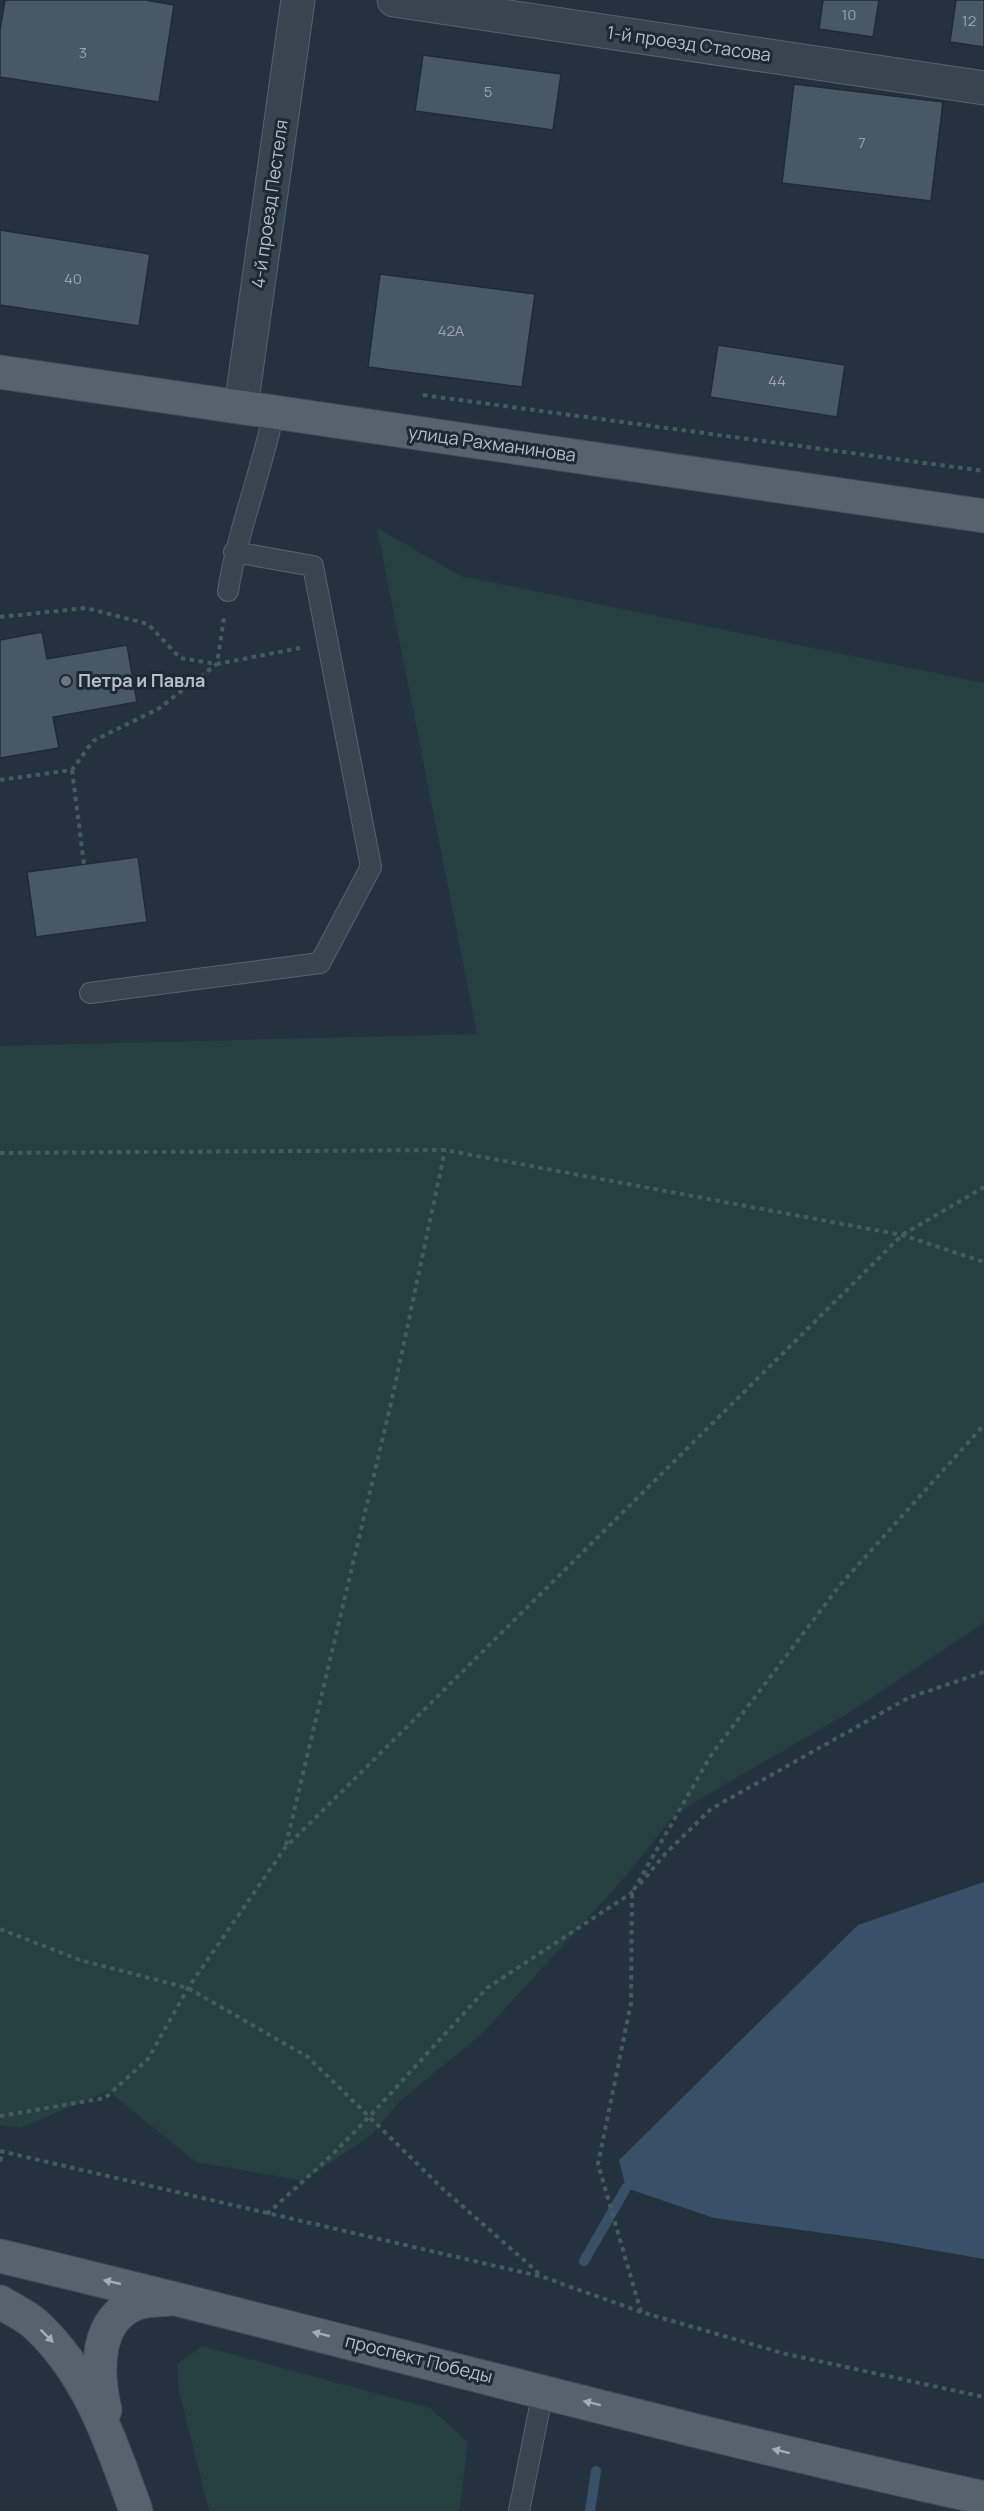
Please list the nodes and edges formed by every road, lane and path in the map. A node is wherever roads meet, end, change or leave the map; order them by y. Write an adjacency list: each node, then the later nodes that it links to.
1 (298, 0): 6 (street, 4-й проезд Пестеля)
2 (394, 0): 3 (street, 1-й проезд Стасова)
3 (984, 88)
4 (0, 372): 6 (main road, улица Рахманинова)
5 (422, 395): 8 (path)
6 (242, 407): 7 (main road, улица Рахманинова)
7 (274, 412): 9 (main road, улица Рахманинова); 10 (lane)
8 (984, 471)
9 (984, 516)
10 (234, 552): 11 (lane); 13 (lane)
11 (228, 591): 14 (path)
12 (0, 617): 14 (path)
13 (328, 642): 14 (path); 18 (lane)
14 (217, 664): 15 (path)
15 (72, 770): 16 (path); 17 (path)
16 (0, 780)
17 (84, 864)
18 (90, 993)
19 (445, 1150): 20 (path); 22 (path); 26 (path)
20 (0, 1153)
21 (984, 1186): 22 (path)
22 (902, 1235): 23 (path); 26 (path)
23 (984, 1262)
24 (984, 1425): 27 (path)
25 (984, 1672): 27 (path)
26 (285, 1848): 29 (path)
27 (632, 1893): 31 (path); 39 (path)
28 (0, 1929): 29 (path)
29 (188, 1988): 30 (path); 31 (path)
30 (0, 2116)
31 (369, 2117): 34 (path); 36 (path)
32 (1, 2152): 33 (path); 34 (path)
33 (0, 2162)
34 (266, 2214): 36 (path)
35 (0, 2256): 37 (main road, проспект Победы, one-way to 35)
36 (543, 2277): 39 (path)
37 (177, 2298): 40 (main road, проспект Победы, one-way to 37); 42 (main road)
38 (0, 2302): 42 (main road, one-way to 42)
39 (641, 2312): 41 (path)
40 (543, 2391): 43 (main road, проспект Победы, one-way to 40); 46 (lane)
41 (984, 2397)
42 (115, 2452): 45 (main road)
43 (837, 2466): 44 (main road, проспект Победы); 47 (main road, проспект Победы)
44 (984, 2498)
45 (136, 2511)
46 (519, 2511)
47 (956, 2511)

